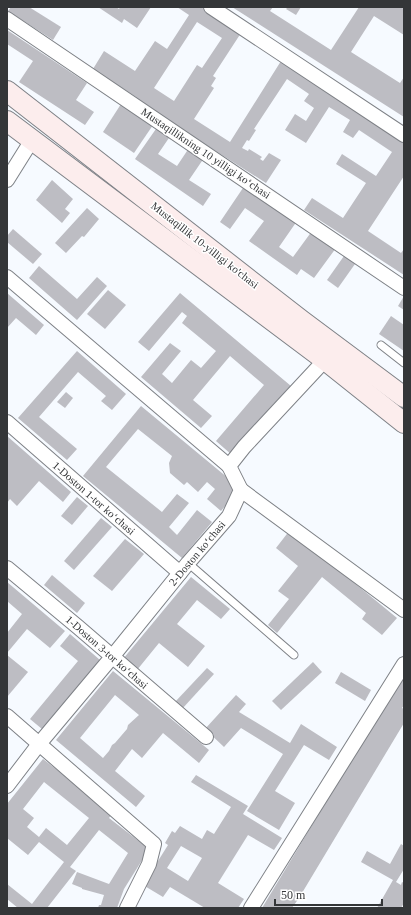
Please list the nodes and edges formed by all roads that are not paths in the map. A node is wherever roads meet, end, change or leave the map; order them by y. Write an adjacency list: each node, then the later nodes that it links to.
1 (211, 7): 5 (street)
2 (7, 19): 9 (street, Mustaqillikning 10 yilligi koʻchasi)
3 (7, 91): 11 (main road, Mustaqillik 10-yilligi ko'chasi)
4 (7, 121): 6 (main road, Mustaqillik 10-yilligi ko'chasi)
5 (404, 135)
6 (32, 140): 7 (street); 12 (main road, Mustaqillik 10-yilligi ko'chasi)
7 (7, 180)
8 (7, 277): 17 (street)
9 (404, 288)
10 (381, 345): 13 (lane)
11 (343, 351): 12 (main road); 14 (main road, Mustaqillik 10-yilligi ko'chasi)
12 (325, 360): 16 (main road, Mustaqillik 10-yilligi ko'chasi); 17 (street)
13 (404, 363)
14 (404, 397)
15 (7, 422): 20 (street, 1-Doston 1-tor koʻchasi)
16 (404, 423)
17 (229, 466): 18 (street)
18 (241, 490): 20 (street, 2-Doston koʻchasi); 21 (street)
19 (7, 568): 23 (street, 1-Doston 3-tor koʻchasi)
20 (184, 568): 22 (lane); 23 (street, 2-Doston koʻchasi)
21 (404, 610)
22 (294, 655)
23 (112, 657): 26 (street, 1-Doston 3-tor koʻchasi); 27 (street, 2-Doston koʻchasi)
24 (404, 664): 30 (street)
25 (7, 716): 27 (street)
26 (206, 737)
27 (39, 744): 28 (street, 2-Doston koʻchasi); 29 (street)
28 (7, 786)
29 (128, 908)
30 (251, 908)

